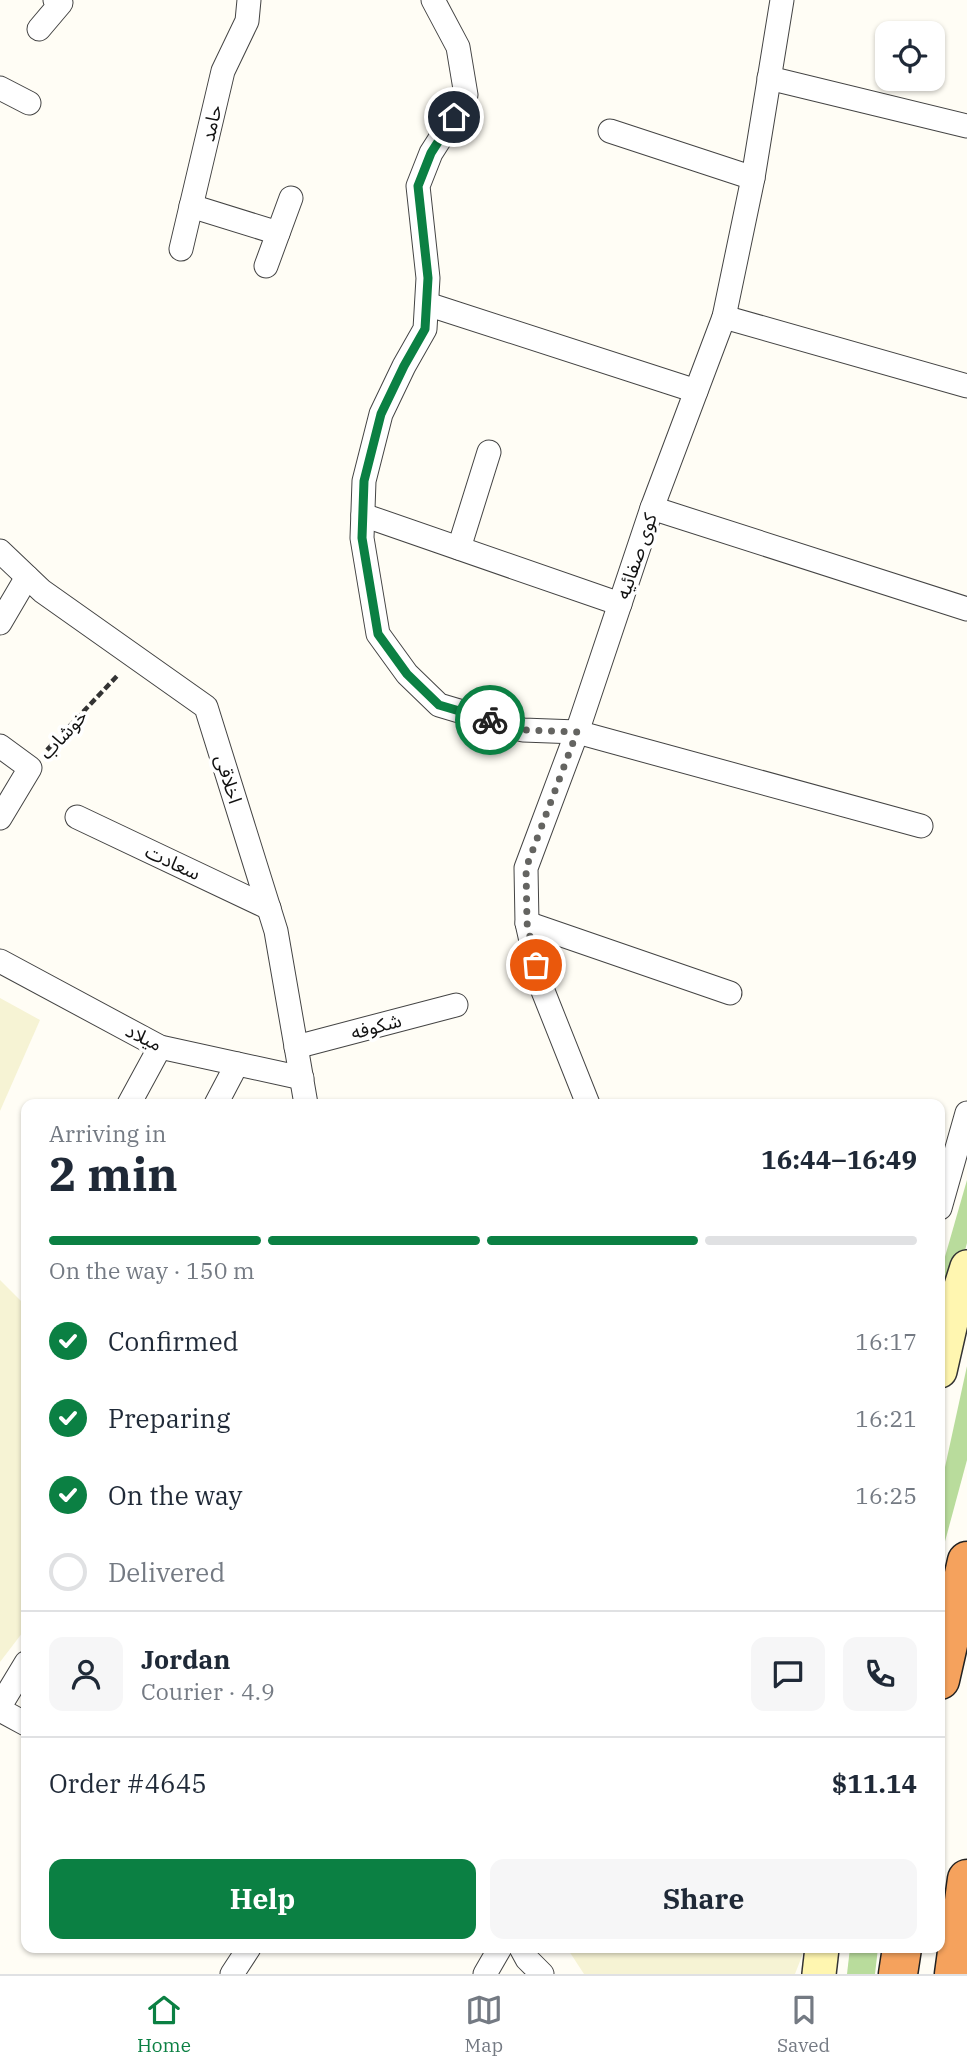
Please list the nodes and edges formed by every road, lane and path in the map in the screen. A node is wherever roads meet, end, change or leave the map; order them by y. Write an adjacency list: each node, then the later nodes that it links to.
1 (55, 0): 5 (street)
2 (249, 0): 13 (street, حامد)
3 (433, 0): 17 (street)
4 (782, 0): 6 (street, کوی صفائیه)
5 (40, 29)
6 (769, 78): 9 (street); 11 (street, کوی صفائیه)
7 (0, 88): 8 (street)
8 (29, 103)
9 (967, 126)
10 (610, 131): 11 (street)
11 (754, 178): 18 (street, کوی صفائیه)
12 (291, 198): 14 (street)
13 (191, 205): 14 (street); 15 (street, حامد)
14 (278, 233): 16 (street)
15 (181, 249)
16 (266, 266)
17 (427, 304): 20 (street); 23 (street)
18 (724, 317): 19 (street); 20 (street, کوی صفائیه)
19 (967, 386)
20 (696, 391): 22 (street, کوی صفائیه)
21 (489, 452): 24 (street)
22 (652, 508): 27 (street, کوی صفائیه); 28 (street)
23 (363, 515): 24 (street); 31 (street)
24 (459, 548): 27 (street)
25 (0, 551): 26 (street, اخلاقی)
26 (27, 577): 29 (street); 30 (street, اخلاقی)
27 (620, 604): 31 (street, کوی صفائیه)
28 (967, 609)
29 (0, 623)
30 (135, 657): 33 (path, خوشاب); 37 (street, اخلاقی)
31 (577, 732): 36 (street); 38 (street, کوی صفائیه)
32 (0, 746): 33 (street)
33 (30, 768): 35 (street, خوشاب)
34 (77, 817): 37 (street, سعادت)
35 (0, 818)
36 (921, 826)
37 (269, 908): 43 (street, اخلاقی)
38 (527, 923): 40 (street); 49 (street, کوی صفائیه)
39 (0, 961): 42 (street, میلاد)
40 (730, 993)
41 (456, 1005): 43 (street, شکوفه)
42 (160, 1047): 44 (street, میلاد); 46 (street)
43 (296, 1047): 45 (street, اخلاقی)
44 (237, 1064): 45 (street, میلاد); 47 (street)
45 (302, 1078): 48 (street, اخلاقی)
46 (132, 1099)
47 (219, 1099)
48 (305, 1099)
49 (586, 1099)
50 (967, 1113): 51 (street)
51 (945, 1190)
52 (967, 1267): 53 (main road)
53 (945, 1349)
54 (967, 1560): 55 (highway)
55 (945, 1658)
56 (21, 1672): 57 (street)
57 (0, 1708): 58 (street)
58 (21, 1721)
59 (967, 1879): 70 (highway)
60 (246, 1953): 65 (street)
61 (497, 1953): 66 (street)
62 (524, 1953): 67 (street)
63 (821, 1953): 68 (main road)
64 (901, 1953): 69 (highway)
65 (232, 1974)
66 (485, 1974)
67 (542, 1974)
68 (818, 1974)
69 (898, 1974)
70 (954, 1974)

